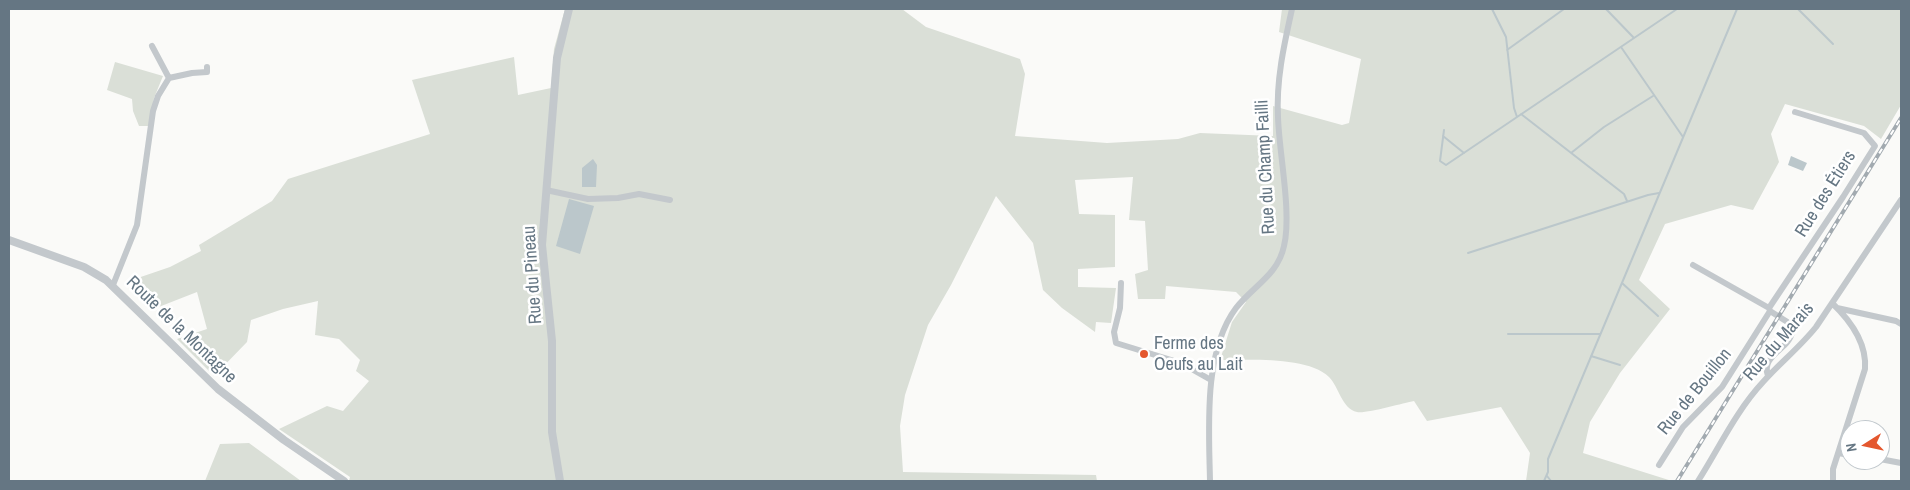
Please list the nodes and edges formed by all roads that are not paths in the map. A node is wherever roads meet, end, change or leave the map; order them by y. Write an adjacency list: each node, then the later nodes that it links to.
1 (569, 9): 7 (street, Rue du Pineau)
2 (1292, 9): 19 (street, Rue du Champ Failli)
3 (152, 46): 5 (street)
4 (207, 67): 5 (street)
5 (170, 78): 13 (street)
6 (1795, 112): 16 (street, Rue des Étiers)
7 (546, 190): 8 (street); 23 (street, Rue du Pineau)
8 (670, 200)
9 (1901, 200): 14 (street, Rue du Marais)
10 (9, 240): 13 (street, Route de la Montagne)
11 (1693, 265): 16 (street)
12 (1121, 283): 19 (street)
13 (113, 285): 22 (street, Route de la Montagne)
14 (1832, 303): 15 (street); 18 (street, Rue du Marais)
15 (1837, 308): 17 (street); 20 (street)
16 (1770, 309): 18 (street); 21 (street, Rue de Bouillon)
17 (1901, 324)
18 (1768, 376): 25 (street, Rue du Marais)
19 (1210, 380): 24 (street, Rue du Champ Failli)
20 (1838, 453): 26 (street)
21 (1659, 465)
22 (344, 481)
23 (560, 481)
24 (1210, 481)
25 (1698, 481)
26 (1833, 481)

